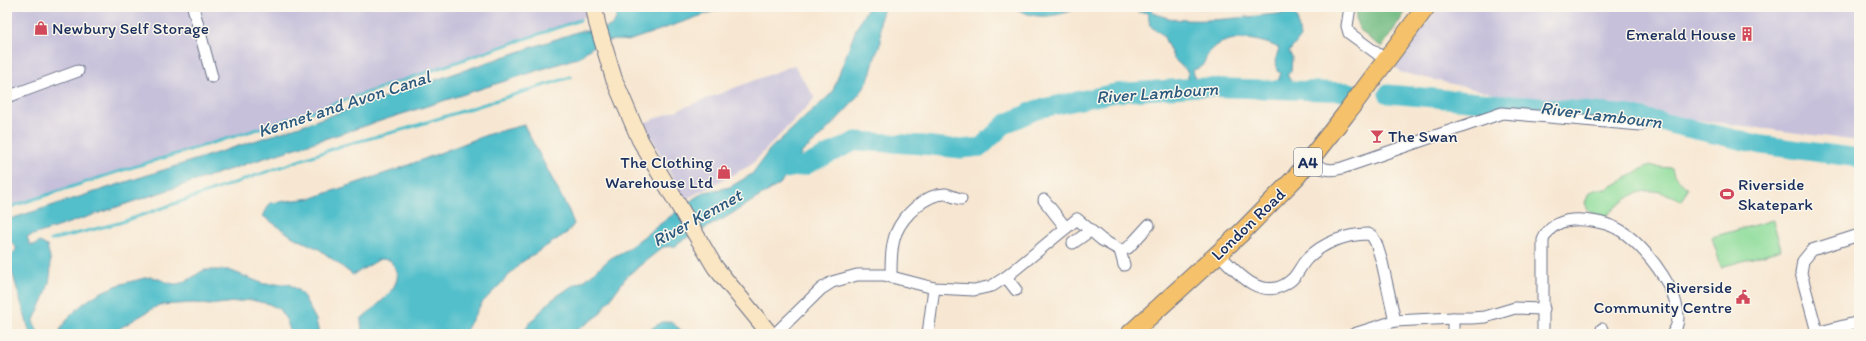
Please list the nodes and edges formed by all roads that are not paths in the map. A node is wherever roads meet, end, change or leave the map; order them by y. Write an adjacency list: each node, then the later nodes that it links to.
1 (193, 7): 7 (street)
2 (594, 7): 30 (main road)
3 (1350, 7): 5 (street)
4 (1426, 7): 5 (main road, London Road / A4)
5 (1386, 60): 10 (main road, London Road / A4)
6 (78, 71): 8 (street)
7 (212, 77)
8 (7, 97)
9 (1642, 125): 10 (street)
10 (1310, 160): 19 (main road, London Road / A4)
11 (960, 199): 21 (street)
12 (1044, 200): 14 (street)
13 (1149, 225): 18 (street)
14 (1066, 228): 15 (street); 22 (street)
15 (1090, 231): 17 (street); 18 (street)
16 (1859, 235): 29 (street)
17 (1073, 243)
18 (1120, 250): 20 (street)
19 (1219, 254): 27 (street); 33 (main road, London Road / A4)
20 (1124, 265)
21 (891, 276): 23 (street); 31 (street)
22 (1006, 277): 23 (street); 24 (street)
23 (934, 288): 32 (street)
24 (1016, 290)
25 (1544, 309): 26 (street); 36 (street); 37 (street)
26 (1453, 318): 27 (street); 35 (street)
27 (1395, 321): 34 (street)
28 (1859, 322): 29 (street)
29 (1814, 333)
30 (770, 334)
31 (775, 334)
32 (928, 334)
33 (1130, 334)
34 (1354, 334)
35 (1453, 334)
36 (1544, 334)
37 (1672, 334)

